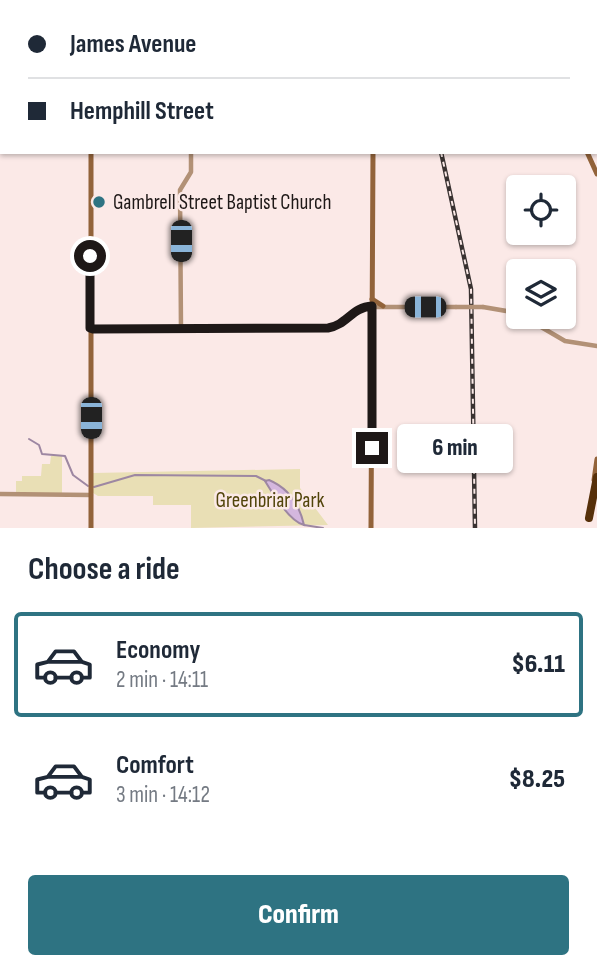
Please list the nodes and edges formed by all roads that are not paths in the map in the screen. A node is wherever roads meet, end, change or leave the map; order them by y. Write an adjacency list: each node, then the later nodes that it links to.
1 (91, 154): 9 (main road)
2 (191, 154): 11 (street)
3 (373, 154): 6 (main road)
4 (588, 154): 5 (main road)
5 (597, 174)
6 (372, 303): 7 (main road); 11 (street); 19 (main road)
7 (383, 306): 8 (street, bridge)
8 (506, 310)
9 (90, 328): 11 (street); 16 (main road)
10 (544, 329): 12 (street)
11 (181, 330)
12 (597, 346)
13 (597, 459): 17 (main road)
14 (597, 477): 17 (highway)
15 (0, 494): 16 (street)
16 (91, 495): 18 (main road)
17 (589, 518): 20 (main road)
18 (91, 528)
19 (371, 528)
20 (588, 528)

